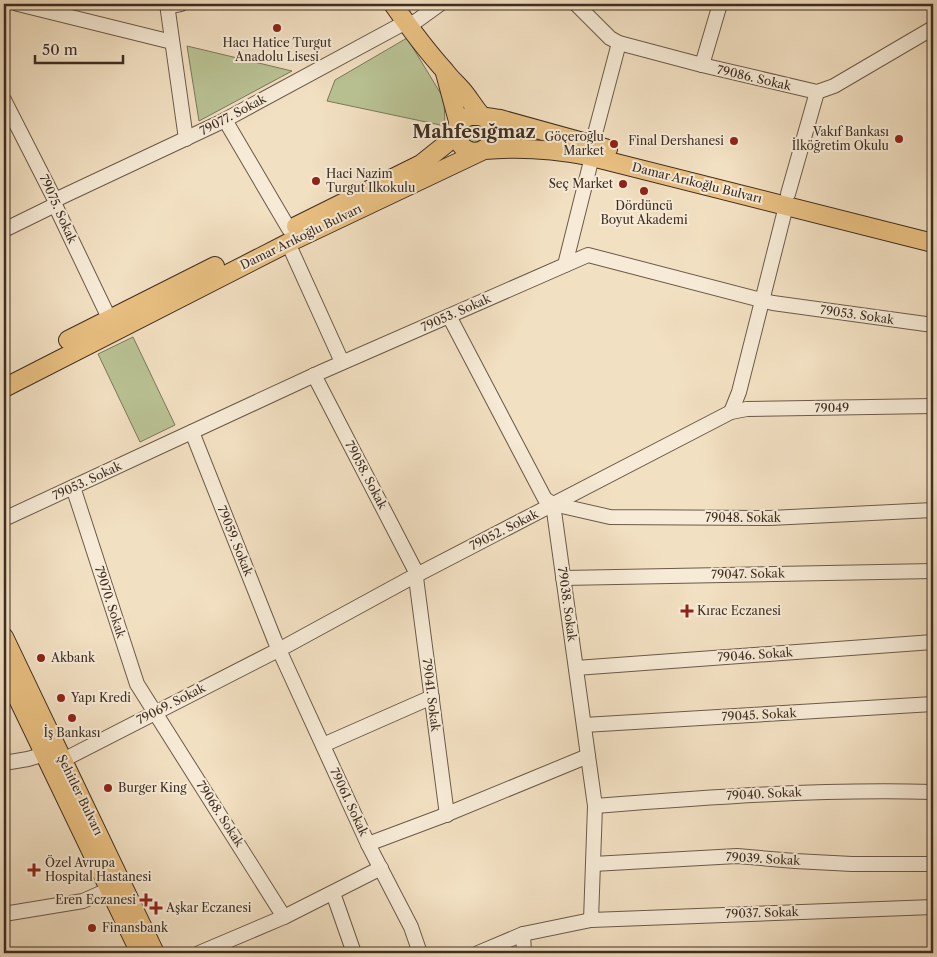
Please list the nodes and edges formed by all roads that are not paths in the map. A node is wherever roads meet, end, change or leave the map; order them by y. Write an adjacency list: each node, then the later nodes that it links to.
1 (18, 4): 10 (street)
2 (182, 4): 7 (street)
3 (394, 4): 8 (main road)
4 (440, 4): 8 (street, 79077. Sokak)
5 (576, 4): 11 (street, 79086. Sokak)
6 (720, 4): 12 (street)
7 (167, 6): 10 (street)
8 (406, 22): 13 (main road); 17 (street, 79077. Sokak)
9 (933, 28): 14 (street)
10 (172, 42): 19 (street)
11 (619, 43): 12 (street, 79086. Sokak); 21 (street)
12 (702, 65): 14 (street, 79086. Sokak)
13 (444, 70): 16 (main road); 18 (main road)
14 (817, 92): 22 (street)
15 (4, 100): 23 (street, 79075. Sokak)
16 (482, 117): 18 (main road); 20 (main road); 21 (main road, Damar Arıkoğlu Bulvarı)
17 (225, 120): 19 (street, 79077. Sokak); 26 (street)
18 (459, 125): 20 (main road); 26 (main road, Damar Arıkoğlu Bulvarı)
19 (186, 140): 23 (street, 79077. Sokak)
20 (484, 150): 21 (main road, Damar Arıkoğlu Bulvarı); 26 (main road, Damar Arıkoğlu Bulvarı)
21 (592, 151): 22 (main road, Damar Arıkoğlu Bulvarı); 28 (street)
22 (787, 200): 25 (main road, Damar Arıkoğlu Bulvarı); 27 (main road, Damar Arıkoğlu Bulvarı); 29 (street)
23 (55, 202): 24 (street, 79077. Sokak); 31 (street, 79075. Sokak)
24 (4, 230)
25 (933, 231)
26 (289, 236): 31 (main road, Damar Arıkoğlu Bulvarı); 33 (street); 36 (main road, Damar Arıkoğlu Bulvarı)
27 (933, 243)
28 (565, 265): 29 (street, 79053. Sokak); 30 (street, 79053. Sokak)
29 (763, 301): 32 (street, 79053. Sokak); 38 (street)
30 (449, 316): 33 (street, 79053. Sokak); 41 (street)
31 (109, 318): 34 (main road, Damar Arıkoğlu Bulvarı)
32 (933, 325)
33 (342, 362): 35 (street, 79053. Sokak)
34 (4, 374)
35 (314, 375): 39 (street, 79053. Sokak); 45 (street, 79058. Sokak)
36 (4, 388)
37 (933, 406): 38 (street, 79049)
38 (731, 412): 41 (street, 79052. Sokak)
39 (192, 432): 40 (street, 79053. Sokak); 49 (street, 79059. Sokak)
40 (73, 488): 43 (street, 79053. Sokak); 54 (street, 79070. Sokak)
41 (553, 504): 42 (street, 79048. Sokak); 45 (street, 79052. Sokak); 46 (street, 79038. Sokak)
42 (933, 510)
43 (4, 519)
44 (933, 571): 46 (street, 79047. Sokak)
45 (416, 576): 49 (street, 79052. Sokak); 52 (street, 79041. Sokak)
46 (563, 578): 50 (street, 79038. Sokak)
47 (4, 638): 59 (main road, Şehitler Bulvarı)
48 (933, 642): 50 (street, 79046. Sokak)
49 (279, 650): 54 (street, 79069. Sokak); 56 (street, 79061. Sokak)
50 (576, 668): 55 (street, 79038. Sokak)
51 (4, 670): 57 (main road, Şehitler Bulvarı)
52 (432, 697): 56 (street); 63 (street, 79041. Sokak)
53 (933, 704): 55 (street, 79045. Sokak)
54 (155, 712): 59 (street, 79069. Sokak); 72 (street, 79068. Sokak)
55 (584, 725): 58 (street, 79038. Sokak)
56 (323, 745): 64 (street, 79061. Sokak)
57 (45, 754): 60 (street); 68 (main road, Şehitler Bulvarı)
58 (588, 756): 62 (street, 79038. Sokak); 63 (street)
59 (63, 760): 76 (main road, Şehitler Bulvarı)
60 (4, 763)
61 (933, 792): 62 (street, 79040. Sokak)
62 (595, 806): 65 (street, 79038. Sokak)
63 (447, 814): 64 (street)
64 (368, 844): 67 (street, 79061. Sokak)
65 (593, 864): 66 (street, 79039. Sokak); 73 (street, 79038. Sokak)
66 (933, 864)
67 (381, 868): 69 (street); 79 (street, 79061. Sokak)
68 (110, 889): 71 (street); 75 (main road, Şehitler Bulvarı)
69 (333, 894): 72 (street); 78 (street)
70 (933, 907): 73 (street, 79037. Sokak)
71 (4, 914)
72 (284, 916): 77 (street)
73 (591, 920): 74 (street, 79037. Sokak)
74 (523, 934): 80 (street, 79037. Sokak); 81 (street)
75 (140, 953)
76 (155, 953)
77 (199, 953)
78 (354, 953)
79 (420, 953)
80 (478, 953)
81 (524, 953)

